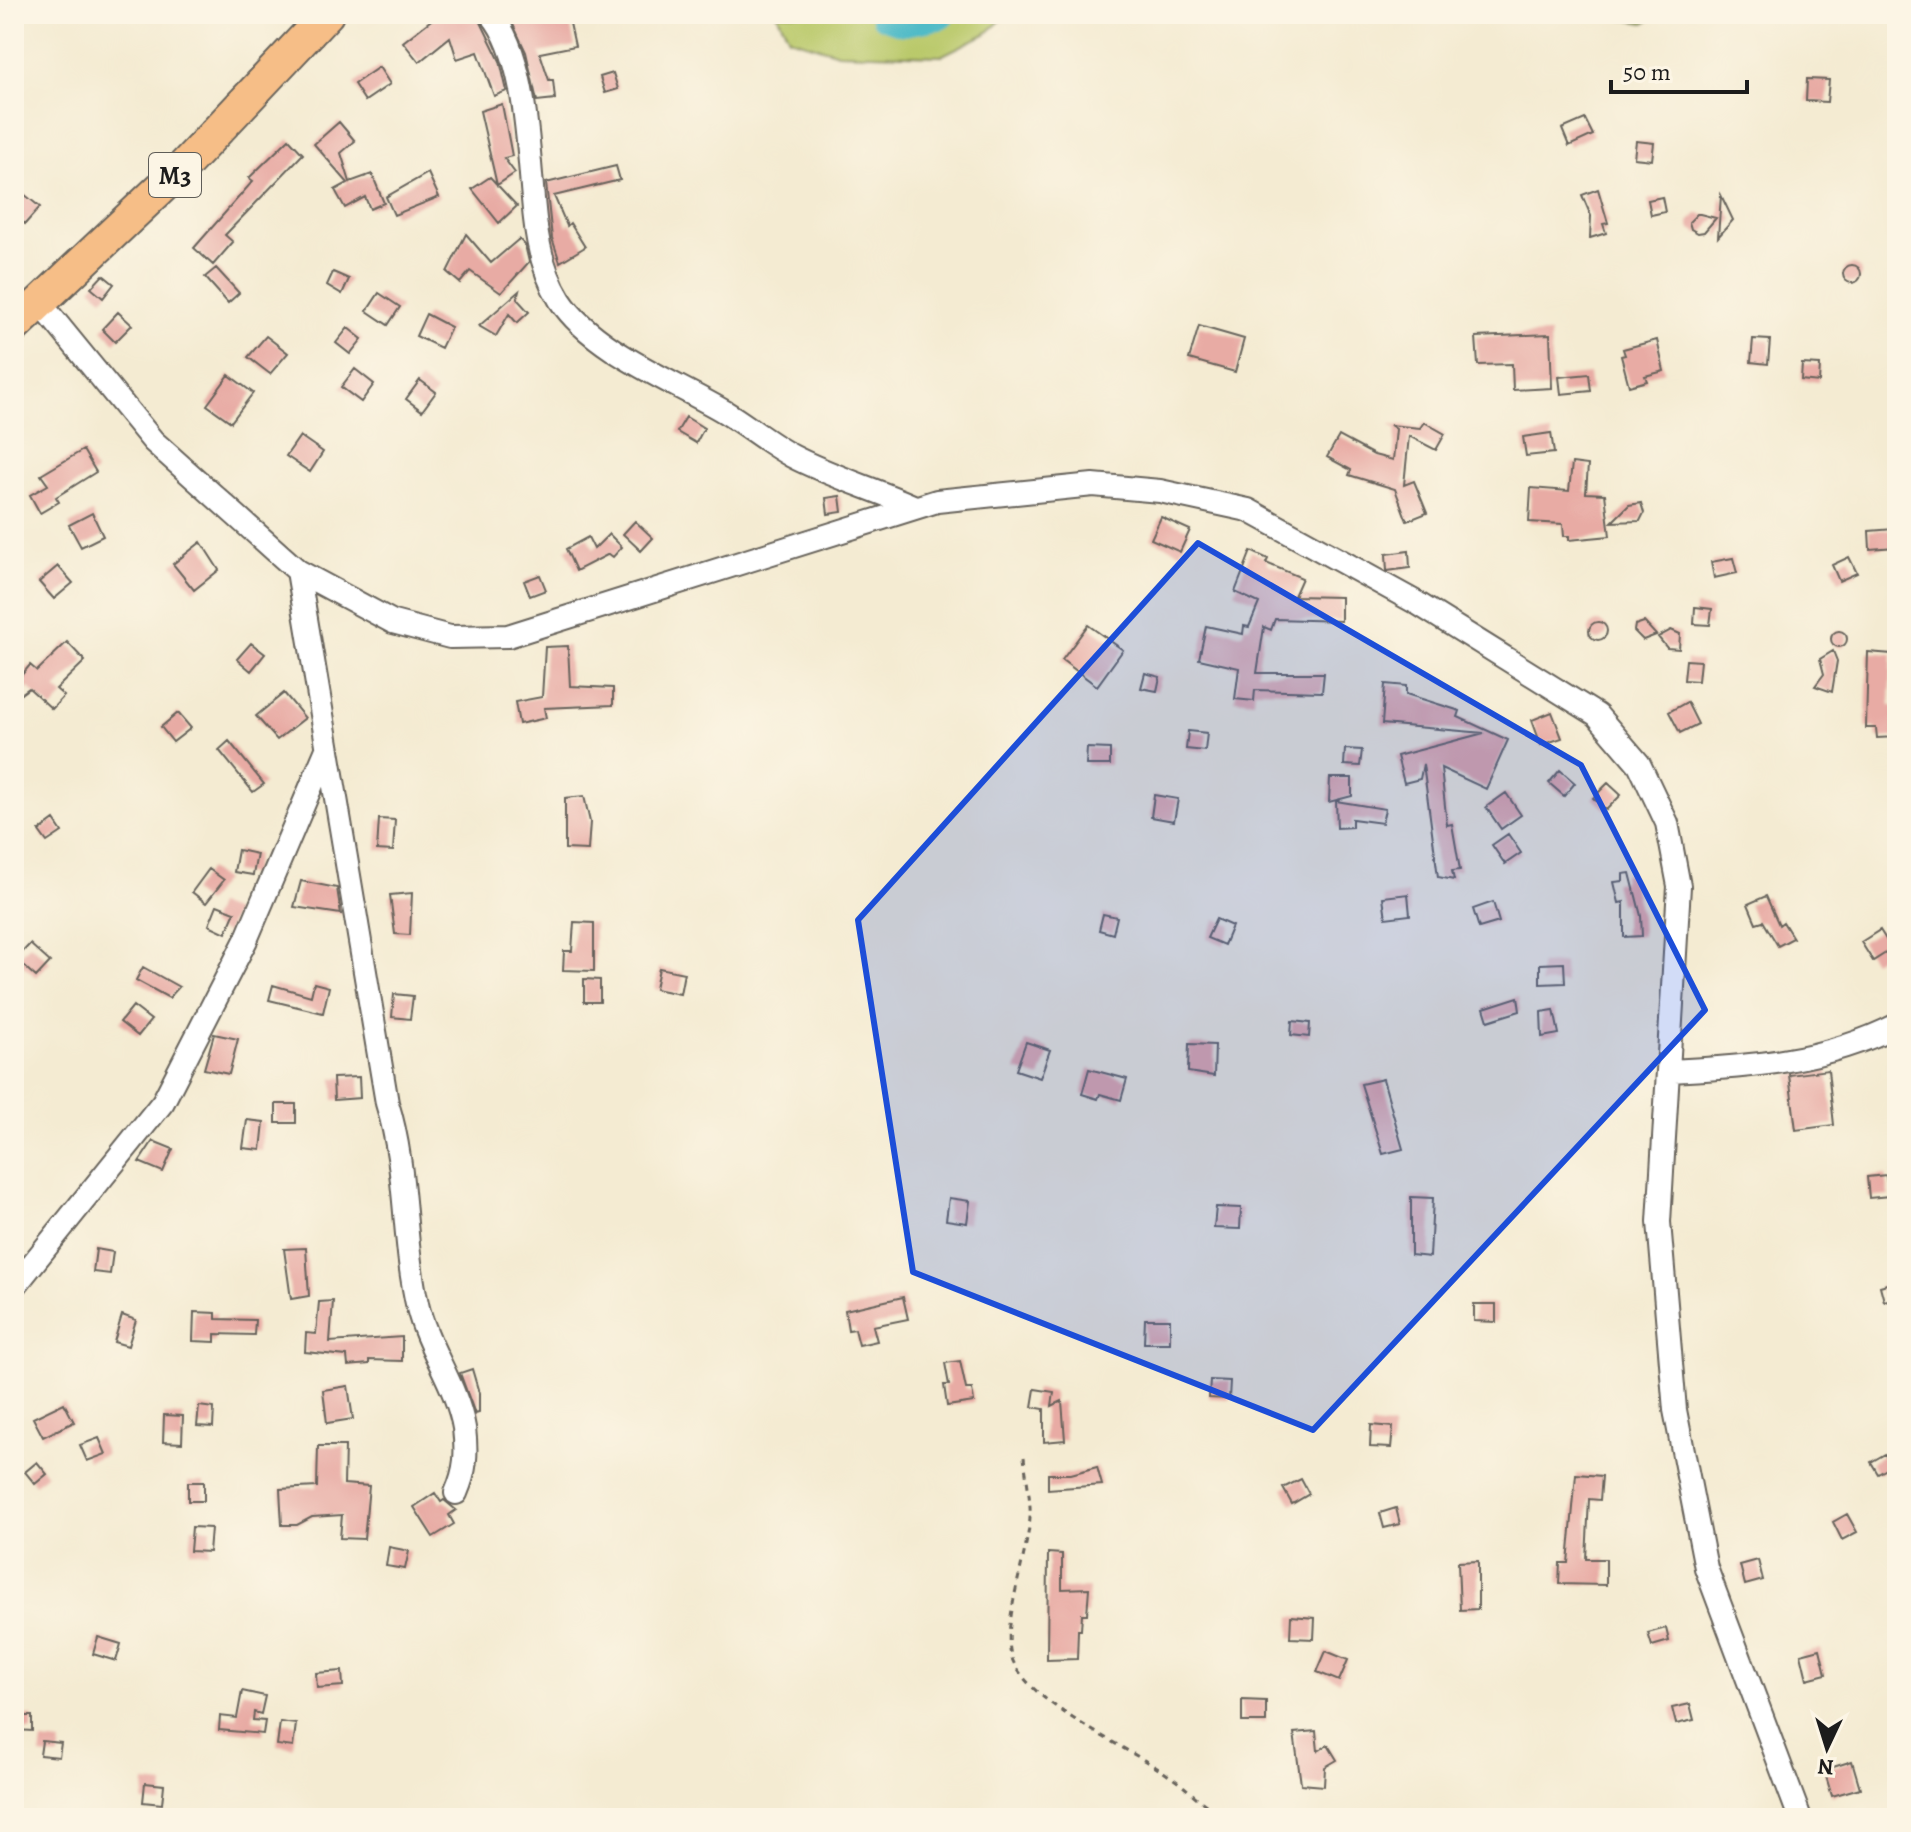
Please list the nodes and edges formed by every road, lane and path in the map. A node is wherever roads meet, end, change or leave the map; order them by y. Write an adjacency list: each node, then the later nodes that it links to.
1 (327, 14): 3 (highway, M3)
2 (491, 14): 5 (street)
3 (41, 304): 4 (highway, M3); 6 (street)
4 (14, 327)
5 (915, 507): 6 (street); 9 (street)
6 (298, 571): 7 (street)
7 (328, 748): 10 (street); 12 (street)
8 (1897, 1025): 9 (street)
9 (1669, 1071): 14 (street)
10 (14, 1287)
11 (1024, 1457): 13 (path)
12 (456, 1493)
13 (1234, 1818)
14 (1800, 1818)

